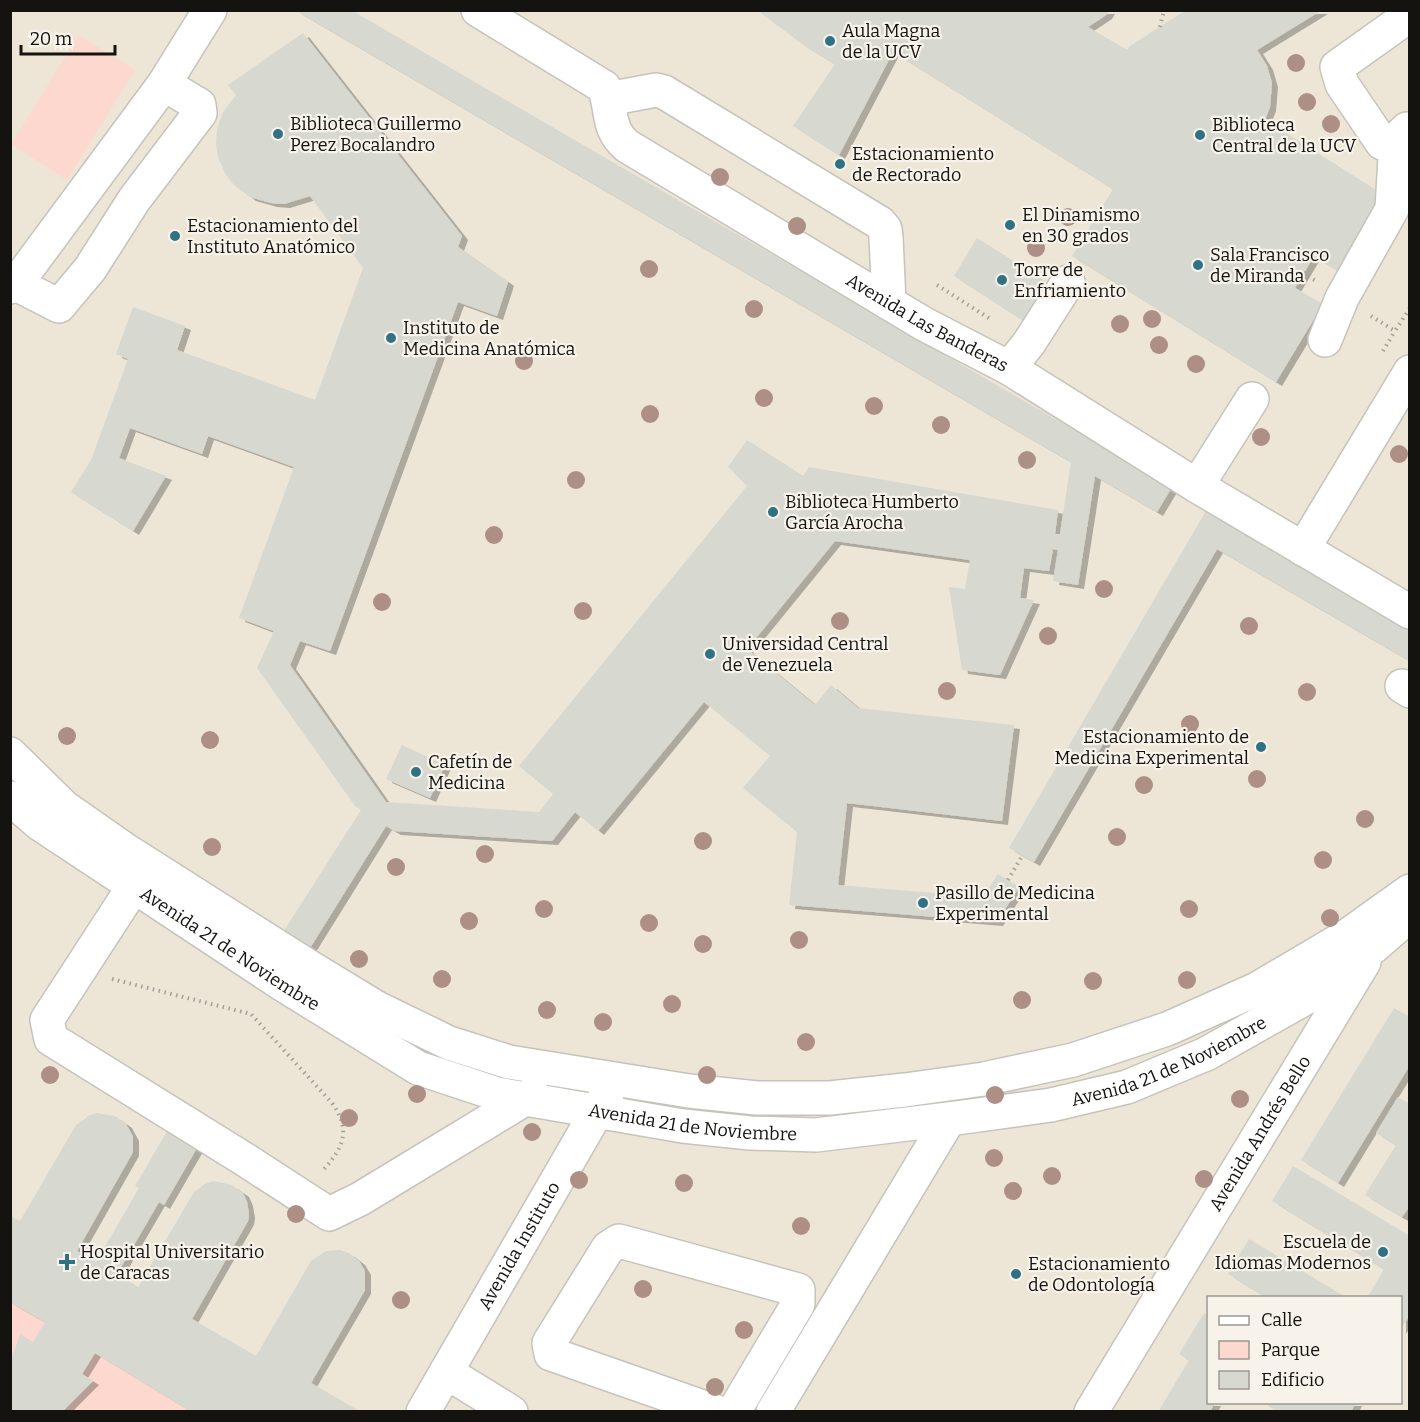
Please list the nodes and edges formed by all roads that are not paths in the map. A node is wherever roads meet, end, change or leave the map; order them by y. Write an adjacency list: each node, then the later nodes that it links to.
1 (210, 10): 4 (lane)
2 (478, 10): 5 (lane)
3 (1410, 15): 6 (lane)
4 (164, 84): 8 (lane); 8 (lane)
5 (608, 99): 9 (lane, Avenida Las Banderas); 9 (lane)
6 (1403, 133): 10 (lane)
7 (1068, 282): 11 (lane)
8 (13, 285)
9 (889, 303): 11 (lane, Avenida Las Banderas)
10 (1325, 340)
11 (1009, 368): 14 (lane, Avenida Las Banderas)
12 (1410, 372): 15 (lane)
13 (1252, 399): 14 (lane)
14 (1197, 486): 15 (lane, Avenida Las Banderas)
15 (1303, 549): 16 (lane, Avenida Las Banderas)
16 (1410, 612)
17 (10, 754): 26 (lane, Avenida 21 de Noviembre)
18 (10, 798): 19 (lane, Avenida 21 de Noviembre)
19 (134, 886): 28 (lane, Avenida 21 de Noviembre); 28 (lane)
20 (1410, 891): 23 (lane, Avenida 21 de Noviembre)
21 (1410, 915): 22 (lane, Avenida 21 de Noviembre)
22 (1372, 948): 24 (lane, Avenida 21 de Noviembre); 25 (lane, Avenida Andrés Bello)
23 (1257, 989): 24 (lane); 27 (lane, Avenida 21 de Noviembre)
24 (1310, 996): 25 (lane); 30 (lane, Avenida 21 de Noviembre)
25 (1322, 1033): 39 (lane, Avenida Andrés Bello)
26 (571, 1073): 27 (lane, Avenida 21 de Noviembre); 28 (lane)
27 (615, 1080): 29 (lane, Avenida Instituto)
28 (524, 1099): 29 (lane, Avenida 21 de Noviembre)
29 (597, 1111): 30 (lane, Avenida 21 de Noviembre); 33 (lane, Avenida Instituto)
30 (949, 1119): 32 (lane)
31 (771, 1349): 32 (lane); 36 (lane); 37 (lane)
32 (805, 1357): 38 (lane)
33 (446, 1372): 34 (lane, Avenida Instituto); 35 (lane)
34 (423, 1412)
35 (511, 1412)
36 (717, 1412)
37 (729, 1412)
38 (773, 1412)
39 (1091, 1412)

